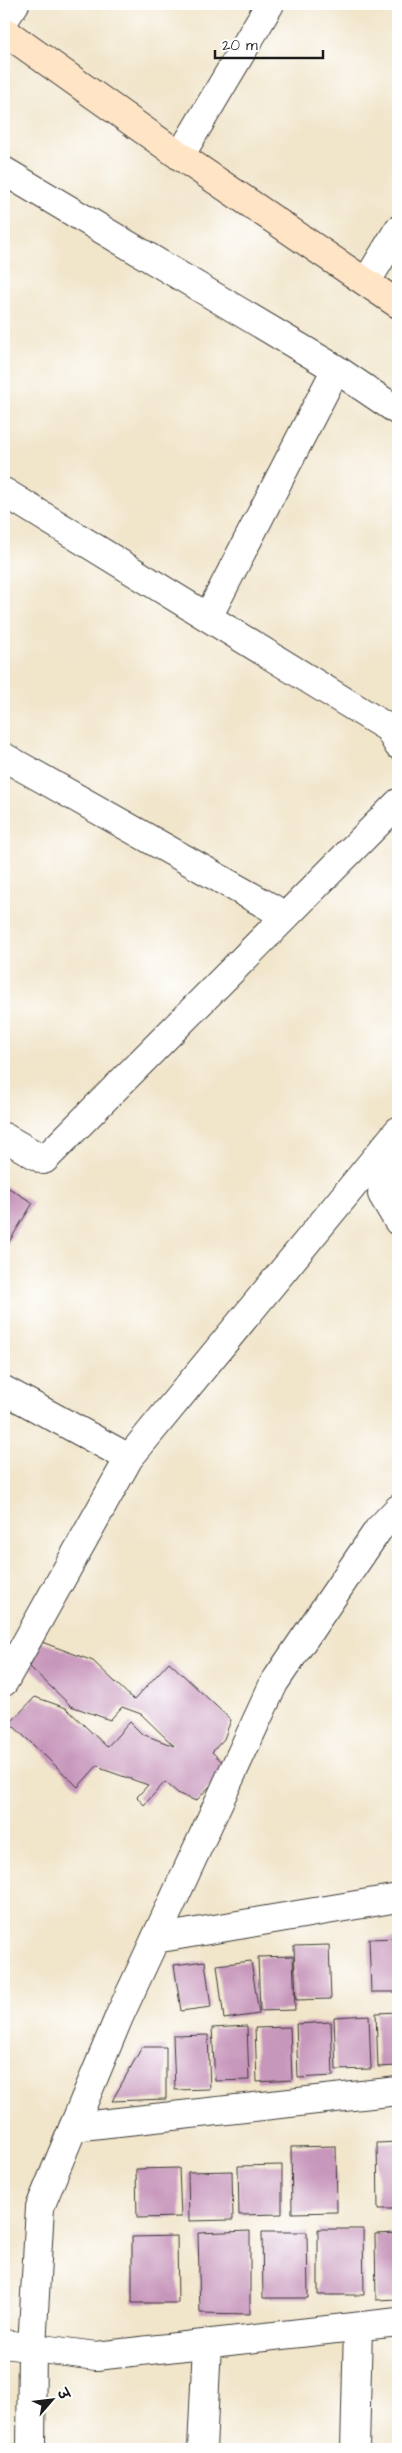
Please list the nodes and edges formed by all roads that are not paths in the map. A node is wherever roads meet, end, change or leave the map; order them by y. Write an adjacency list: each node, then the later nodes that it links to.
1 (15, 4): 3 (street)
2 (270, 4): 5 (street)
3 (4, 20)
4 (4, 31): 5 (street)
5 (180, 156): 8 (street)
6 (4, 171): 10 (street)
7 (398, 230): 8 (street)
8 (366, 281): 9 (street)
9 (398, 304)
10 (336, 369): 11 (street); 13 (street)
11 (398, 411)
12 (4, 492): 13 (street)
13 (208, 617): 14 (street)
14 (398, 745)
15 (4, 757): 17 (street)
16 (398, 803): 17 (street)
17 (286, 916): 18 (street)
18 (4, 1137)
19 (393, 1137): 20 (street); 22 (street)
20 (398, 1221)
21 (4, 1390): 22 (street)
22 (129, 1458): 24 (street)
23 (398, 1508): 26 (street)
24 (4, 1682)
25 (398, 1898): 26 (street)
26 (154, 1939): 28 (street)
27 (398, 2091): 28 (street)
28 (73, 2127): 33 (street)
29 (398, 2322): 30 (street)
30 (358, 2327): 32 (street); 36 (street)
31 (4, 2344): 33 (street)
32 (207, 2344): 33 (street); 35 (street)
33 (32, 2347): 34 (street)
34 (31, 2449)
35 (202, 2449)
36 (356, 2449)

